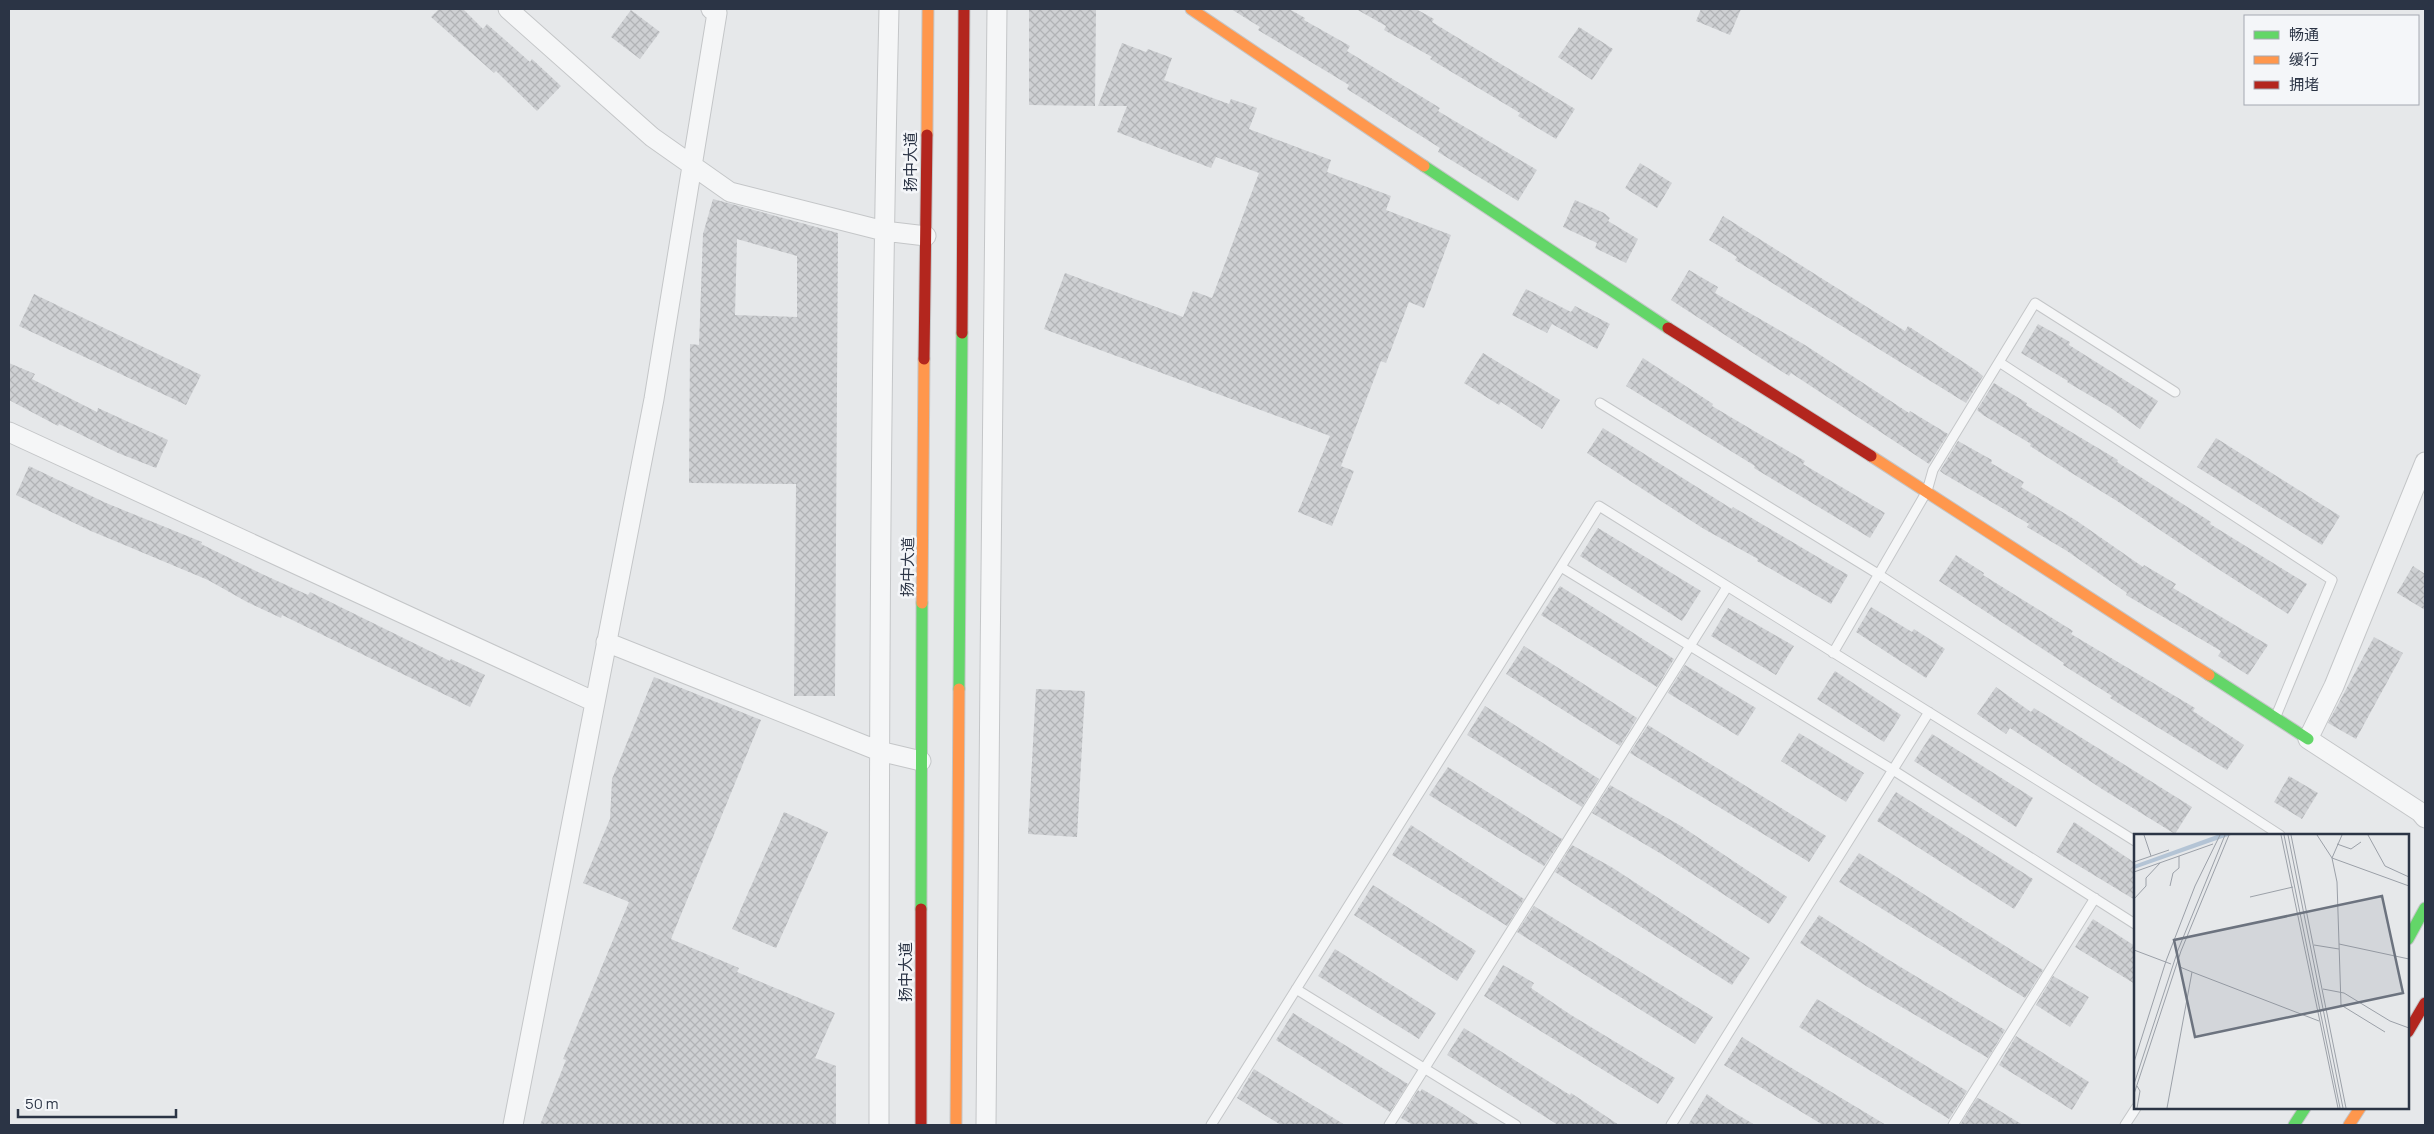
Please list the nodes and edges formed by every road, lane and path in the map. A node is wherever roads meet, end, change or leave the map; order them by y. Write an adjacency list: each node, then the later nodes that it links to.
1 (508, 9): 8 (street)
2 (711, 9): 8 (street)
3 (888, 9): 9 (street)
4 (928, 9): 10 (main road, 扬中大道)
5 (964, 9): 47 (main road)
6 (996, 9): 48 (street)
7 (1191, 9): 16 (main road)
8 (692, 165): 9 (street); 20 (street)
9 (884, 231): 10 (street); 27 (street)
10 (930, 236): 28 (main road, 扬中大道)
11 (1999, 362): 12 (lane); 16 (lane); 25 (lane)
12 (2175, 392)
13 (1600, 403): 18 (lane)
14 (9, 432): 23 (street)
15 (2425, 462): 26 (street)
16 (1927, 491): 18 (lane); 25 (main road)
17 (1561, 567): 19 (lane); 21 (lane); 37 (lane)
18 (1878, 574): 22 (lane); 31 (lane)
19 (1727, 587): 21 (lane); 22 (lane)
20 (606, 642): 23 (street); 27 (street)
21 (1690, 646): 29 (lane); 40 (lane)
22 (1833, 653): 24 (lane)
23 (595, 702): 44 (street)
24 (1929, 712): 29 (lane); 32 (lane)
25 (2276, 718): 26 (main road)
26 (2308, 739): 30 (street)
27 (879, 752): 28 (street); 45 (street)
28 (926, 761): 46 (main road, 扬中大道)
29 (1893, 770): 33 (lane); 52 (lane)
30 (2425, 818)
31 (2278, 834)
32 (2134, 840)
33 (2095, 898): 35 (lane); 53 (lane)
34 (2425, 908): 36 (main road)
35 (2134, 923)
36 (2409, 937)
37 (1296, 989): 40 (lane); 49 (lane)
38 (2425, 1003): 39 (main road)
39 (2409, 1030)
40 (1425, 1069): 50 (lane); 51 (lane)
41 (2135, 1109): 54 (lane)
42 (2304, 1109): 55 (main road)
43 (2359, 1109): 56 (main road)
44 (513, 1125)
45 (879, 1125)
46 (921, 1125)
47 (956, 1125)
48 (986, 1125)
49 (1210, 1125)
50 (1389, 1125)
51 (1516, 1125)
52 (1671, 1125)
53 (1953, 1125)
54 (2125, 1125)
55 (2294, 1125)
56 (2349, 1125)

